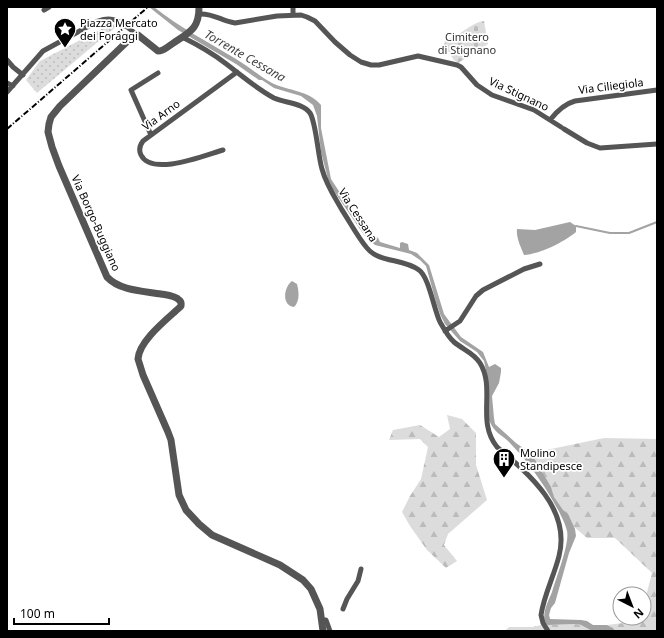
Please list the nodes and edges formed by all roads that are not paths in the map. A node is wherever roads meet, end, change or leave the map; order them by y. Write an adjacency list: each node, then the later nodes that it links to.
1 (293, 7): 3 (street)
2 (199, 10): 3 (street, Via Stignano); 5 (street)
3 (293, 14): 14 (street, Via Stignano)
4 (136, 34): 5 (street); 9 (street); 22 (street, Via Borgo-Buggiano)
5 (184, 38): 7 (street, Via Cessana)
6 (7, 60): 9 (street)
7 (237, 72): 15 (street, Via Arno); 19 (street, Via Cessana)
8 (158, 73): 15 (street)
9 (23, 75): 11 (street)
10 (7, 83): 11 (street)
11 (13, 86): 13 (street)
12 (657, 90): 14 (street, Via Ciliegiola)
13 (7, 92)
14 (550, 120): 16 (street, Via Stignano)
15 (151, 135): 17 (street, Via Arno)
16 (657, 144)
17 (223, 150)
18 (540, 264): 19 (street)
19 (445, 331): 23 (street, Via Cessana)
20 (361, 569): 21 (street)
21 (343, 609)
22 (329, 630)
23 (548, 631)

